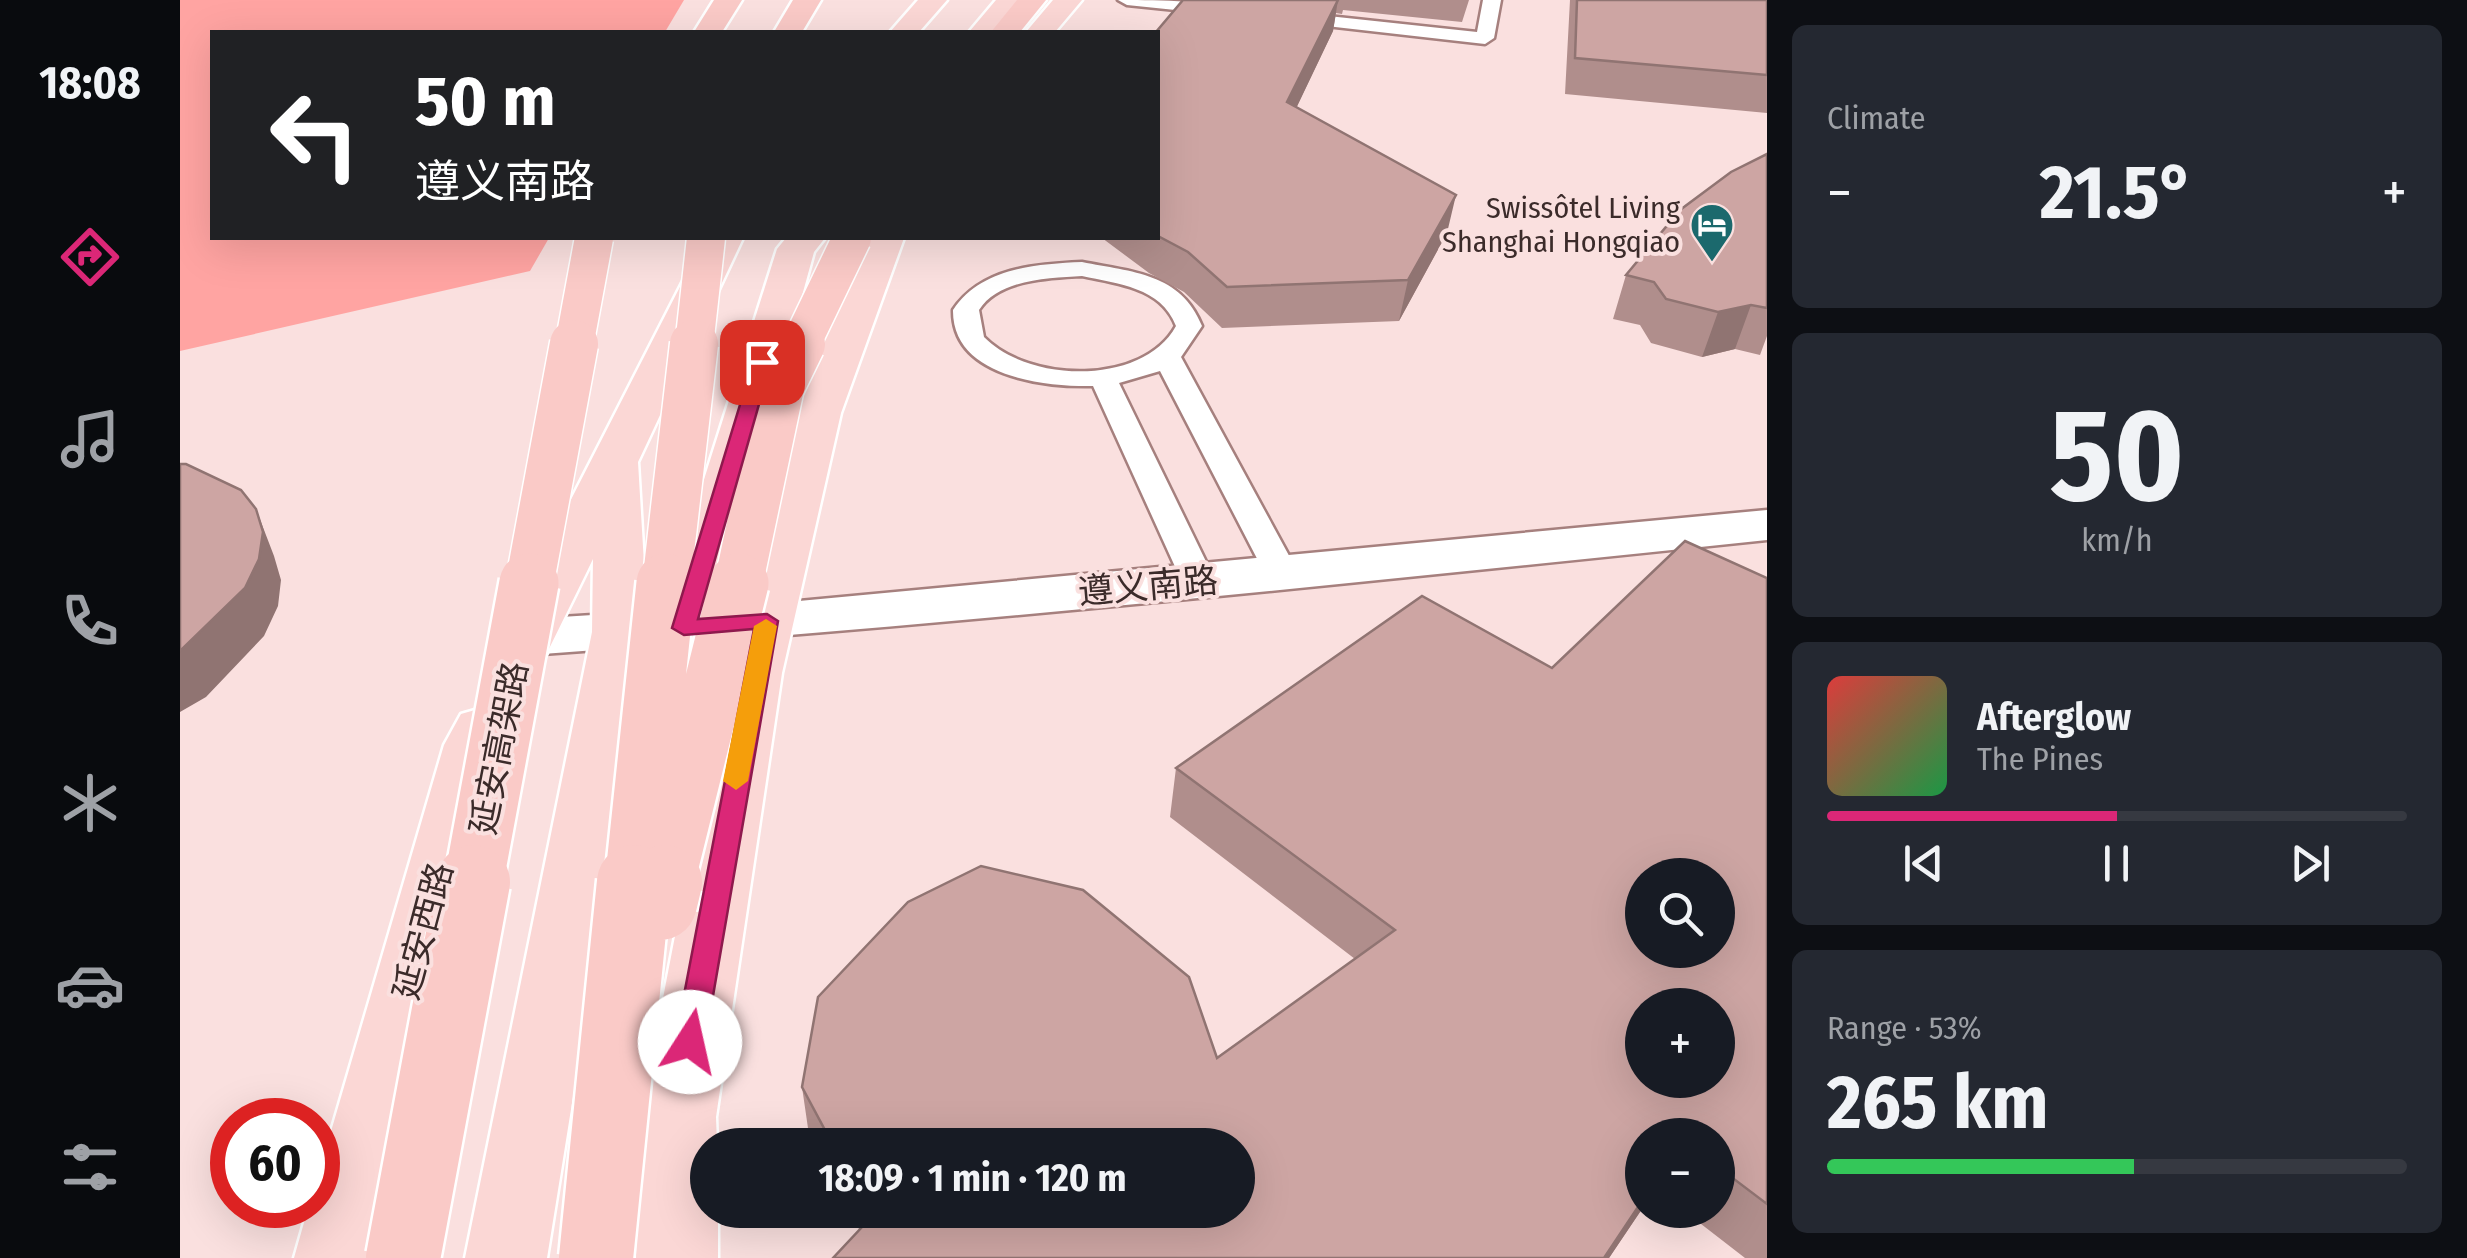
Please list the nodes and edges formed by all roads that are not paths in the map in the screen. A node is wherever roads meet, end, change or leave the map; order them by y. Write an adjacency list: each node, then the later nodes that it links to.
1 (808, 0): 13 (highway)
2 (933, 0): 14 (main road)
3 (1011, 0): 15 (main road)
4 (1032, 0): 16 (highway)
5 (1068, 0): 17 (main road)
6 (1127, 0): 9 (lane)
7 (1492, 0): 11 (lane)
8 (727, 1): 12 (highway)
9 (1139, 1): 10 (lane)
10 (1235, 11)
11 (1274, 15)
12 (709, 30)
13 (789, 30)
14 (906, 30)
15 (985, 30)
16 (1006, 30)
17 (1042, 30)
18 (594, 240): 35 (highway, 延安高架路, bridge)
19 (706, 240): 33 (highway, bridge)
20 (723, 240): 26 (main road, 延安西路)
21 (804, 240): 31 (main road)
22 (851, 240): 33 (highway, bridge)
23 (885, 240): 30 (main road)
24 (1168, 359): 25 (lane); 25 (lane); 28 (lane)
25 (1103, 378): 29 (lane)
26 (617, 459): 31 (main road); 32 (main road, 延安西路)
27 (1767, 525): 28 (street, 遵义南路)
28 (1282, 574): 29 (street, 遵义南路)
29 (1199, 582): 30 (street, 遵义南路)
30 (767, 621): 31 (street, 遵义南路); 39 (main road)
31 (652, 630): 32 (street, 遵义南路); 36 (main road); 38 (main road)
32 (529, 637): 34 (main road, 延安西路)
33 (613, 1095): 37 (highway, bridge)
34 (334, 1258)
35 (403, 1258)
36 (506, 1258)
37 (596, 1258)
38 (615, 1258)
39 (678, 1258)

